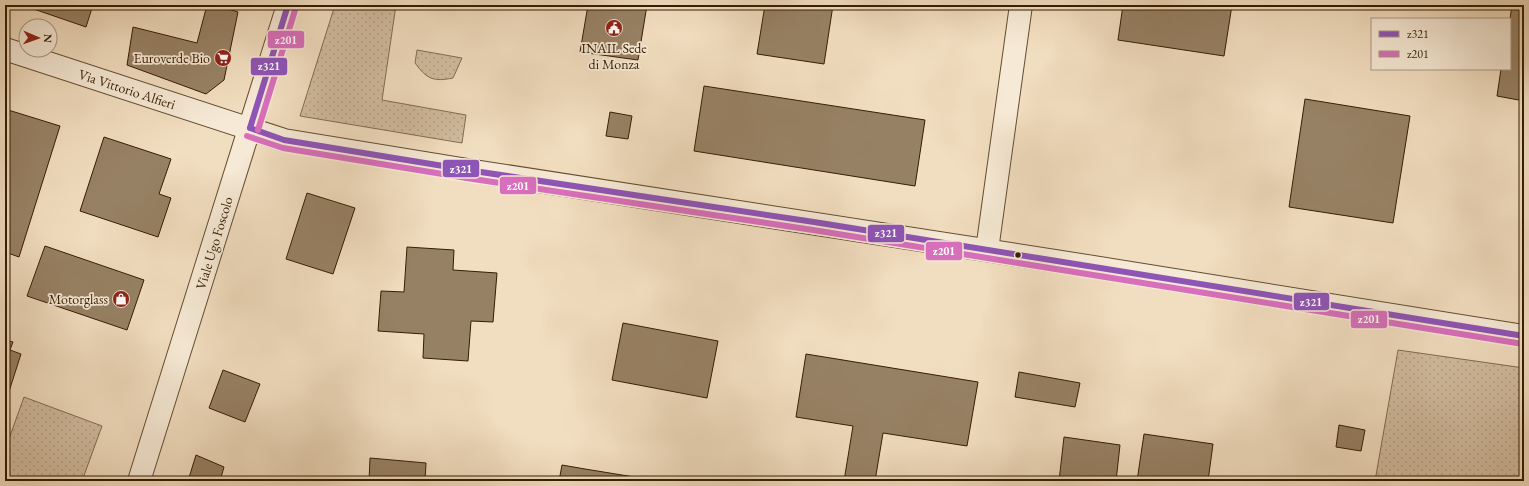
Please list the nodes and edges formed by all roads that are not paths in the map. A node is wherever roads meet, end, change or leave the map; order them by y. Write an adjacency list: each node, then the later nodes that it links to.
1 (288, 5): 4 (street, Viale Ugo Foscolo)
2 (1021, 5): 5 (street)
3 (5, 49): 4 (street, Via Vittorio Alfieri)
4 (250, 128): 5 (street, Via Vittorio Alfieri); 7 (street, Viale Ugo Foscolo)
5 (987, 250): 6 (street, Via Vittorio Alfieri)
6 (1524, 336)
7 (139, 481)

